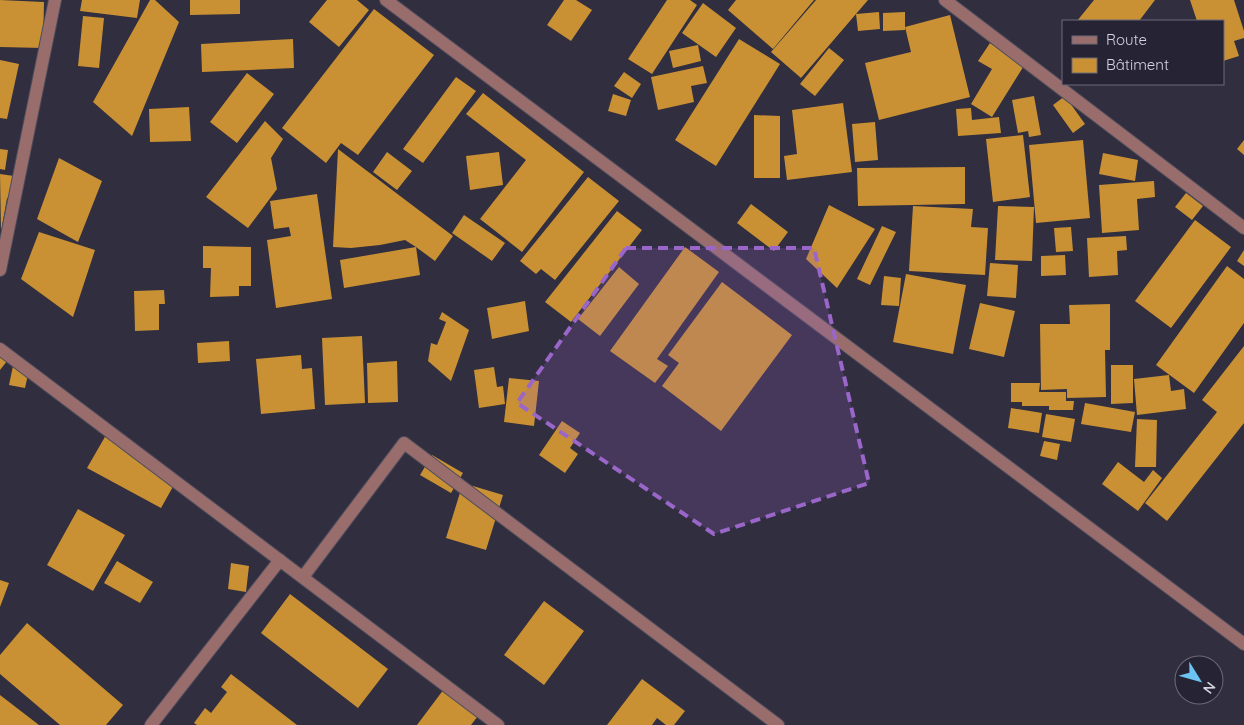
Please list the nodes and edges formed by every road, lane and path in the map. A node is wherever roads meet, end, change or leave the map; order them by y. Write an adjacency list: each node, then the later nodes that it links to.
1 (55, 0): 5 (street)
2 (386, 0): 9 (street)
3 (945, 0): 4 (street)
4 (1244, 228)
5 (0, 270)
6 (0, 348): 7 (street)
7 (280, 560): 8 (street); 10 (street)
8 (303, 577): 11 (street); 12 (street)
9 (1244, 644)
10 (150, 725)
11 (498, 725)
12 (778, 725)

